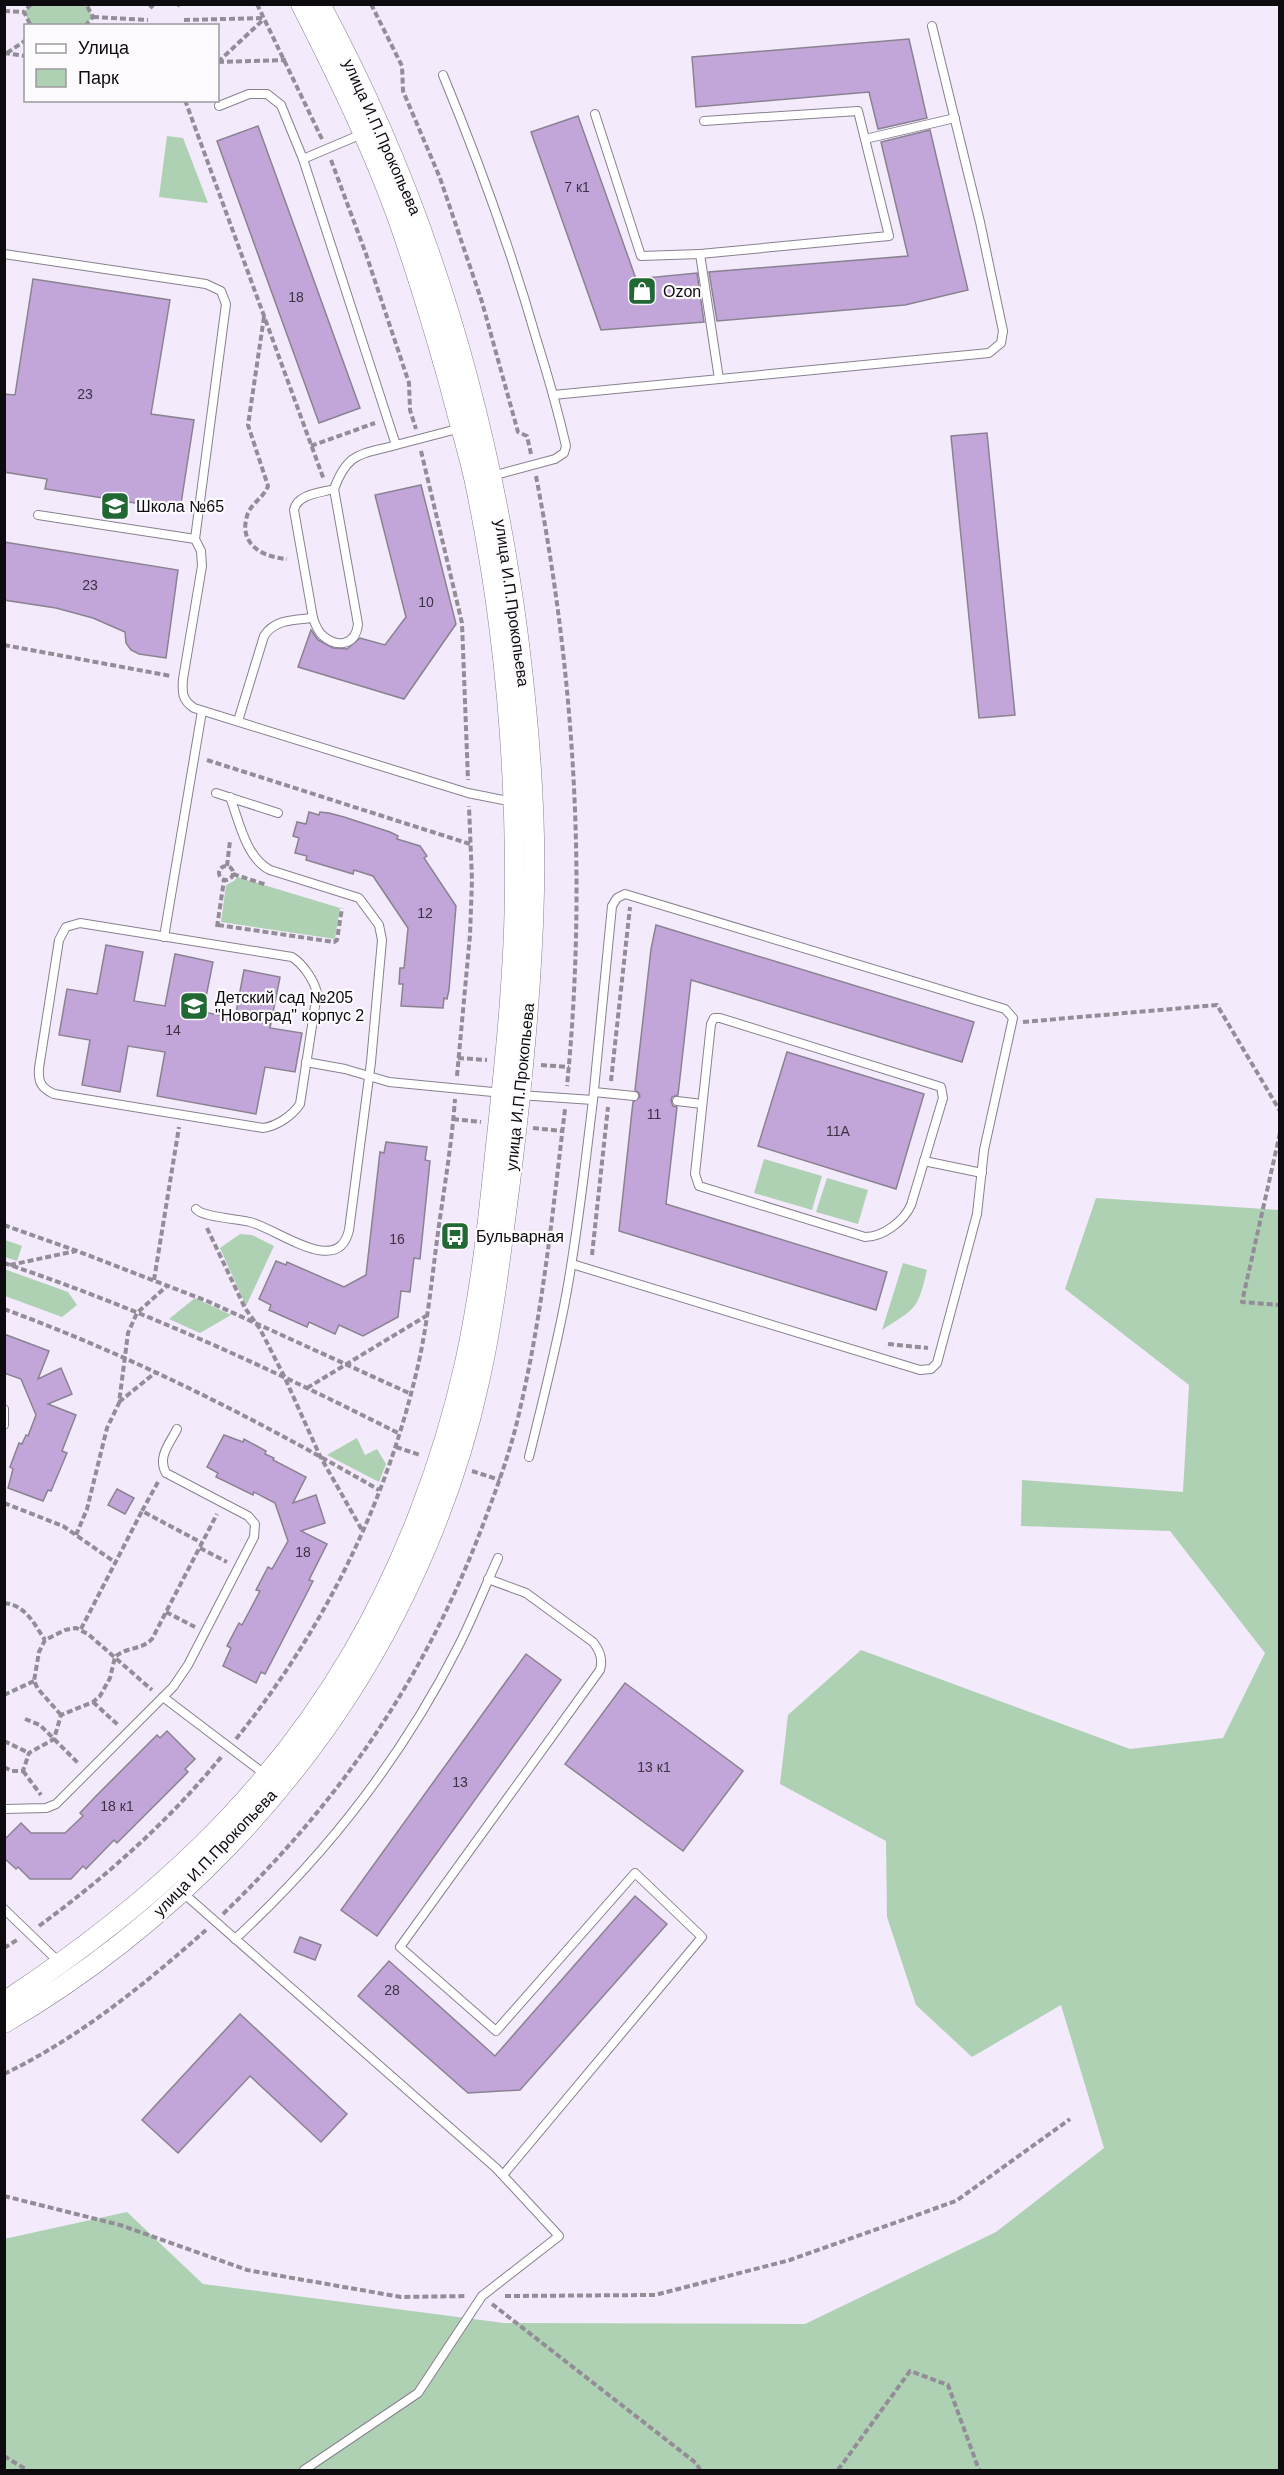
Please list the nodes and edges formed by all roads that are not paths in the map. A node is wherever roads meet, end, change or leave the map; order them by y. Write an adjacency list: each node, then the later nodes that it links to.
1 (301, 4): 5 (street, улица И.П.Прокопьева)
2 (320, 4): 5 (street, улица И.П.Прокопьева)
3 (932, 26): 8 (lane)
4 (443, 75): 16 (lane)
5 (357, 98): 10 (street, улица И.П.Прокопьева)
6 (219, 106): 12 (lane)
7 (595, 114): 14 (lane)
8 (955, 118): 11 (lane); 15 (lane)
9 (704, 121): 11 (lane)
10 (371, 129): 12 (lane); 17 (street, улица И.П.Прокопьева)
11 (865, 139): 14 (lane)
12 (303, 159): 18 (lane)
13 (4, 254): 22 (lane)
14 (700, 254): 15 (lane)
15 (719, 379): 16 (lane)
16 (553, 395): 19 (lane)
17 (470, 426): 18 (lane); 19 (street, улица И.П.Прокопьева)
18 (396, 445): 20 (lane)
19 (483, 478): 28 (street, улица И.П.Прокопьева)
20 (331, 490): 23 (lane); 23 (lane)
21 (38, 515): 22 (lane)
22 (195, 539): 24 (lane)
23 (313, 618): 25 (lane)
24 (202, 711): 25 (lane); 30 (lane)
25 (238, 721): 28 (lane)
26 (216, 793): 27 (lane)
27 (230, 797): 29 (lane); 32 (lane)
28 (523, 803): 33 (street, улица И.П.Прокопьева)
29 (278, 813)
30 (164, 937): 31 (lane); 31 (lane)
31 (306, 1062): 32 (lane)
32 (368, 1076): 33 (lane); 40 (lane)
33 (512, 1094): 34 (lane); 49 (street, улица И.П.Прокопьева)
34 (593, 1096): 35 (lane); 39 (lane); 41 (lane)
35 (634, 1096)
36 (677, 1101): 37 (lane)
37 (702, 1104): 38 (lane); 38 (lane)
38 (924, 1161): 39 (lane)
39 (982, 1173): 41 (lane)
40 (199, 1211)
41 (572, 1264): 45 (lane)
42 (4, 1409): 43 (lane)
43 (4, 1425)
44 (177, 1429): 48 (lane)
45 (529, 1457)
46 (498, 1558): 47 (lane)
47 (488, 1579): 53 (lane); 57 (lane)
48 (163, 1698): 49 (lane); 50 (lane)
49 (274, 1780): 51 (street, улица И.П.Прокопьева); 54 (street, улица И.П.Прокопьева)
50 (4, 1809)
51 (182, 1892): 53 (lane); 54 (street, улица И.П.Прокопьева)
52 (4, 1909): 54 (lane)
53 (235, 1939): 57 (lane)
54 (68, 1970): 55 (street, улица И.П.Прокопьева); 56 (street, улица И.П.Прокопьева)
55 (4, 2002)
56 (4, 2023)
57 (504, 2175): 58 (lane)
58 (304, 2470)

